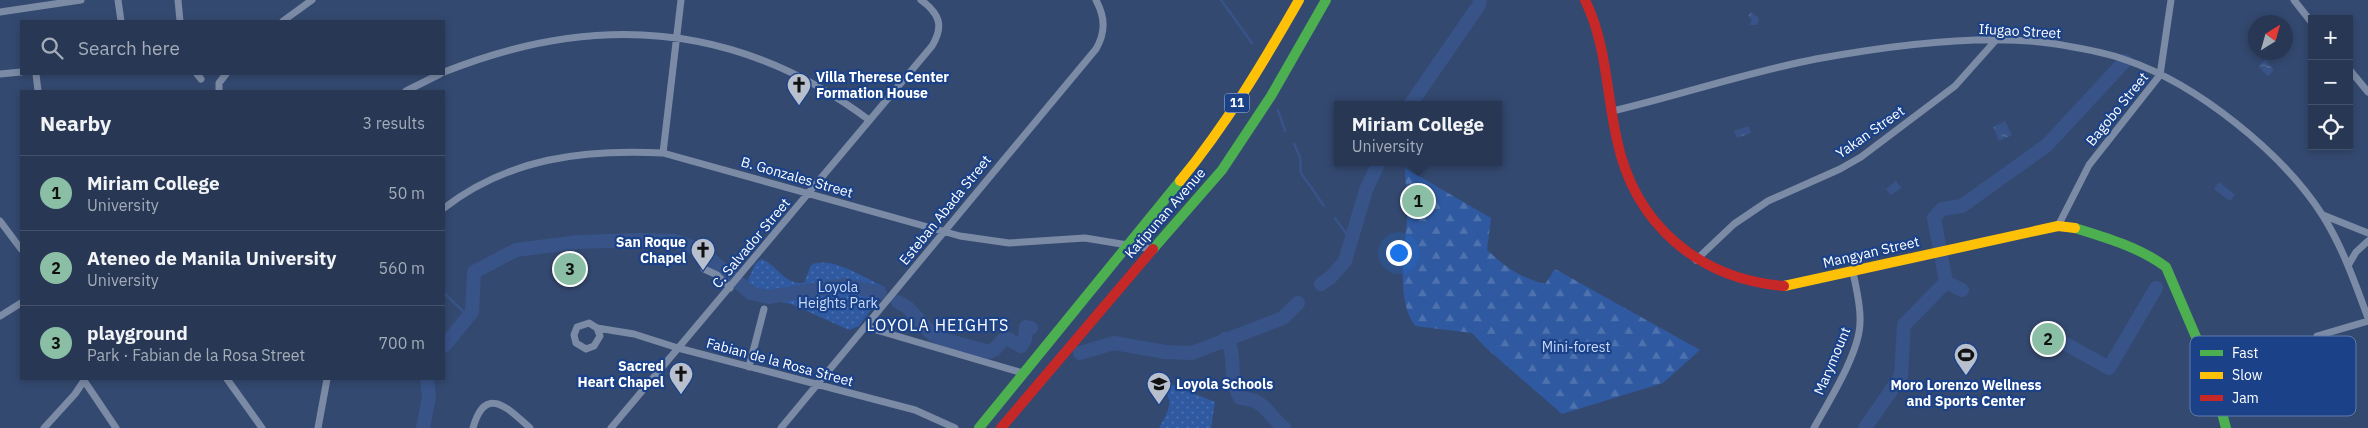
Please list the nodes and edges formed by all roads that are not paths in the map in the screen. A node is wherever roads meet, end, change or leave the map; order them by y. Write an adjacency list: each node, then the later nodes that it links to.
1 (81, 0): 13 (street)
2 (118, 0): 15 (street)
3 (178, 0): 16 (street)
4 (312, 0): 17 (street)
5 (681, 0): 18 (street)
6 (921, 0): 33 (street, C. Salvador Street)
7 (1096, 0): 40 (street, Esteban Abada Street)
8 (1299, 0): 43 (main road, Katipunan Avenue / 11)
9 (1326, 0): 45 (main road, Katipunan Avenue / 11)
10 (1585, 0): 32 (main road, Mangyan Street)
11 (2171, 0): 27 (street, Bagobo Street)
12 (2294, 0): 14 (street)
13 (0, 12)
14 (2308, 17)
15 (121, 20)
16 (180, 20)
17 (284, 20)
18 (678, 38): 21 (street); 33 (street); 34 (street)
19 (1996, 40): 27 (street, Ifugao Street); 32 (street, Ifugao Street); 46 (street, Yakan Street)
20 (20, 72): 22 (street)
21 (445, 72)
22 (0, 74)
23 (2353, 74): 31 (street)
24 (36, 75): 28 (street)
25 (225, 75): 29 (street)
26 (438, 75): 30 (street)
27 (2160, 75): 37 (street, Ifugao Street); 39 (street, Bagobo Street)
28 (38, 90)
29 (219, 90)
30 (408, 90)
31 (2368, 92)
32 (1613, 111): 46 (main road, Mangyan Street)
33 (869, 120): 35 (street, C. Salvador Street)
34 (663, 153): 35 (street, B. Gonzales Street); 36 (street, B. Gonzales Street)
35 (809, 194): 40 (street, B. Gonzales Street); 50 (street, C. Salvador Street)
36 (445, 207)
37 (2322, 215): 41 (street); 47 (street, Ifugao Street)
38 (0, 221): 44 (street)
39 (2058, 226): 49 (main road, Mangyan Street); 57 (main road, Mangyan Street)
40 (944, 231): 43 (street, B. Gonzales Street); 55 (street, Esteban Abada Street)
41 (2368, 234)
42 (2368, 241): 47 (street)
43 (1128, 246): 45 (street, B. Gonzales Street); 61 (main road, Katipunan Avenue / 11)
44 (20, 248)
45 (1152, 249): 77 (main road, Katipunan Avenue / 11)
46 (1696, 260): 49 (main road, Mangyan Street)
47 (2349, 264): 54 (street, Ifugao Street)
48 (704, 269): 50 (street)
49 (1853, 272): 78 (street, Marymount)
50 (730, 288): 59 (street, C. Salvador Street)
51 (20, 304): 53 (street)
52 (764, 309): 60 (street)
53 (0, 316)
54 (2368, 320): 58 (street)
55 (866, 327): 61 (street); 66 (street, Esteban Abada Street)
56 (597, 328): 59 (street, Fabian de la Rosa Street)
57 (2196, 336)
58 (2316, 336)
59 (678, 348): 60 (street, Fabian de la Rosa Street); 73 (street, C. Salvador Street)
60 (749, 367): 66 (street, Fabian de la Rosa Street)
61 (1023, 373): 76 (main road, Katipunan Avenue / 11)
62 (83, 380): 67 (street)
63 (85, 380): 68 (street)
64 (228, 380): 69 (street)
65 (327, 380): 70 (street)
66 (818, 385): 74 (street, Esteban Abada Street); 75 (street, Fabian de la Rosa Street)
67 (44, 428)
68 (116, 428)
69 (262, 428)
70 (318, 428)
71 (473, 428): 72 (street)
72 (530, 428)
73 (611, 428)
74 (781, 428)
75 (955, 428)
76 (979, 428)
77 (1002, 428)
78 (1814, 428)

